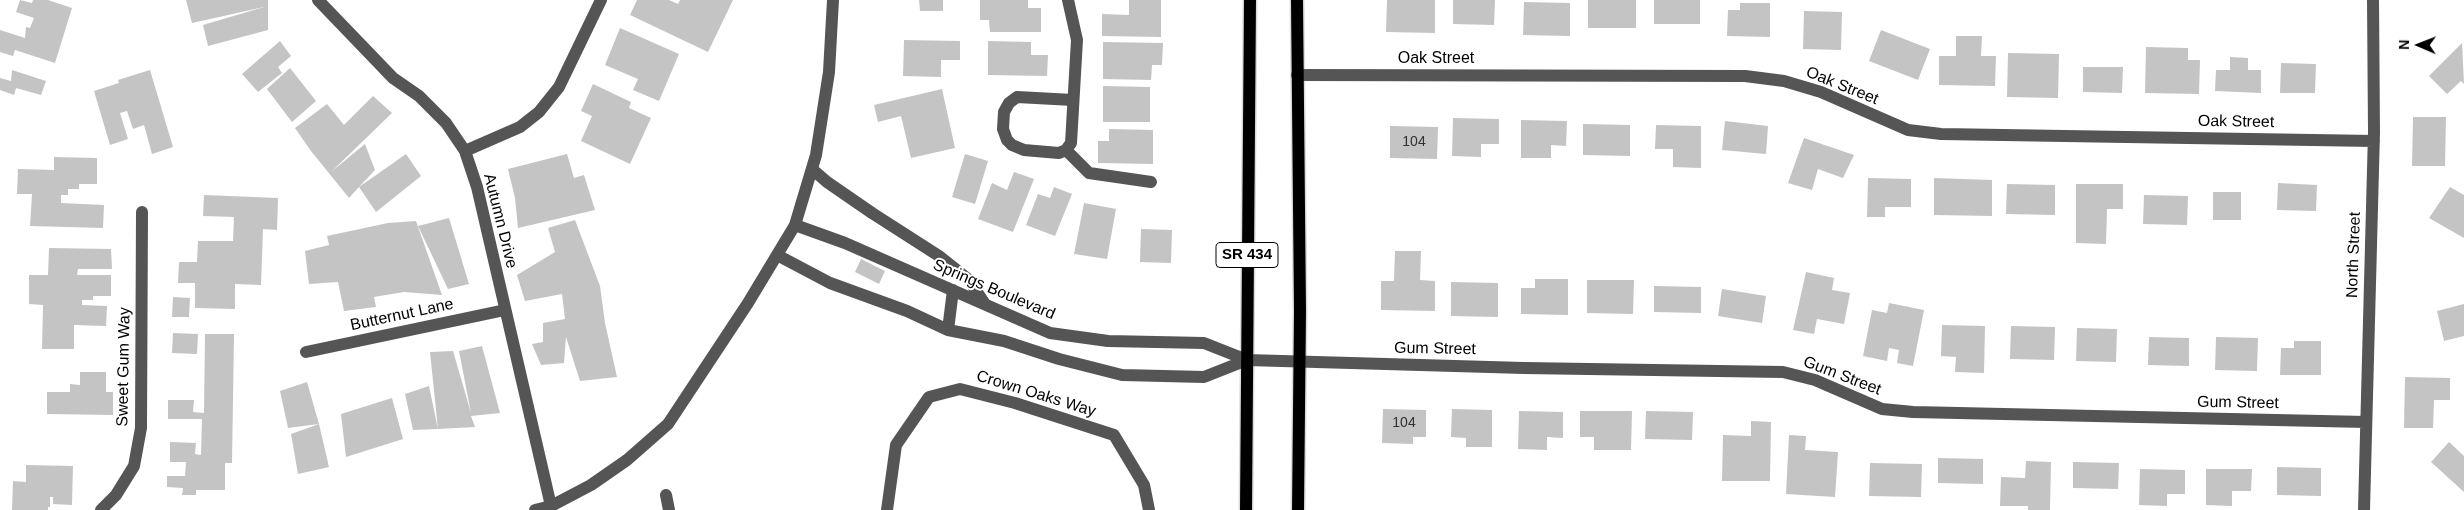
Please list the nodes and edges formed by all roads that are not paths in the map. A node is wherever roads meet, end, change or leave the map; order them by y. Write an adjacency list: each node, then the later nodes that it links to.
1 (318, 0): 12 (street, Autumn Drive)
2 (601, 0): 12 (street)
3 (832, 0): 13 (street)
4 (1068, 0): 9 (street)
5 (1250, 0): 23 (main road, SR 434)
6 (1297, 0): 8 (main road, SR 434)
7 (2373, 0): 10 (street, North Street)
8 (1297, 75): 10 (street, Oak Street); 24 (main road, SR 434)
9 (1072, 100): 11 (street); 11 (street)
10 (2374, 141): 25 (street, North Street)
11 (1066, 150): 14 (street)
12 (465, 151): 20 (street, Autumn Drive)
13 (812, 168): 16 (street); 19 (street)
14 (1151, 182)
15 (142, 212): 28 (street, Sweet Gum Way)
16 (795, 225): 17 (street); 18 (street, Springs Boulevard)
17 (777, 255): 21 (street); 27 (street)
18 (952, 290): 19 (street, Springs Boulevard); 21 (street)
19 (986, 304): 23 (street, Springs Boulevard)
20 (504, 310): 22 (street, Butternut Lane); 27 (street, Autumn Drive)
21 (948, 330): 23 (street)
22 (306, 352)
23 (1246, 360): 24 (street, Gum Street); 33 (main road, SR 434)
24 (1300, 362): 25 (street, Gum Street); 34 (main road, SR 434)
25 (2366, 422): 35 (street, North Street)
26 (666, 495): 30 (street)
27 (550, 508): 29 (street)
28 (101, 510)
29 (536, 510)
30 (669, 510)
31 (887, 510): 32 (street, Crown Oaks Way)
32 (1149, 510)
33 (1246, 510)
34 (1298, 510)
35 (2364, 510)

